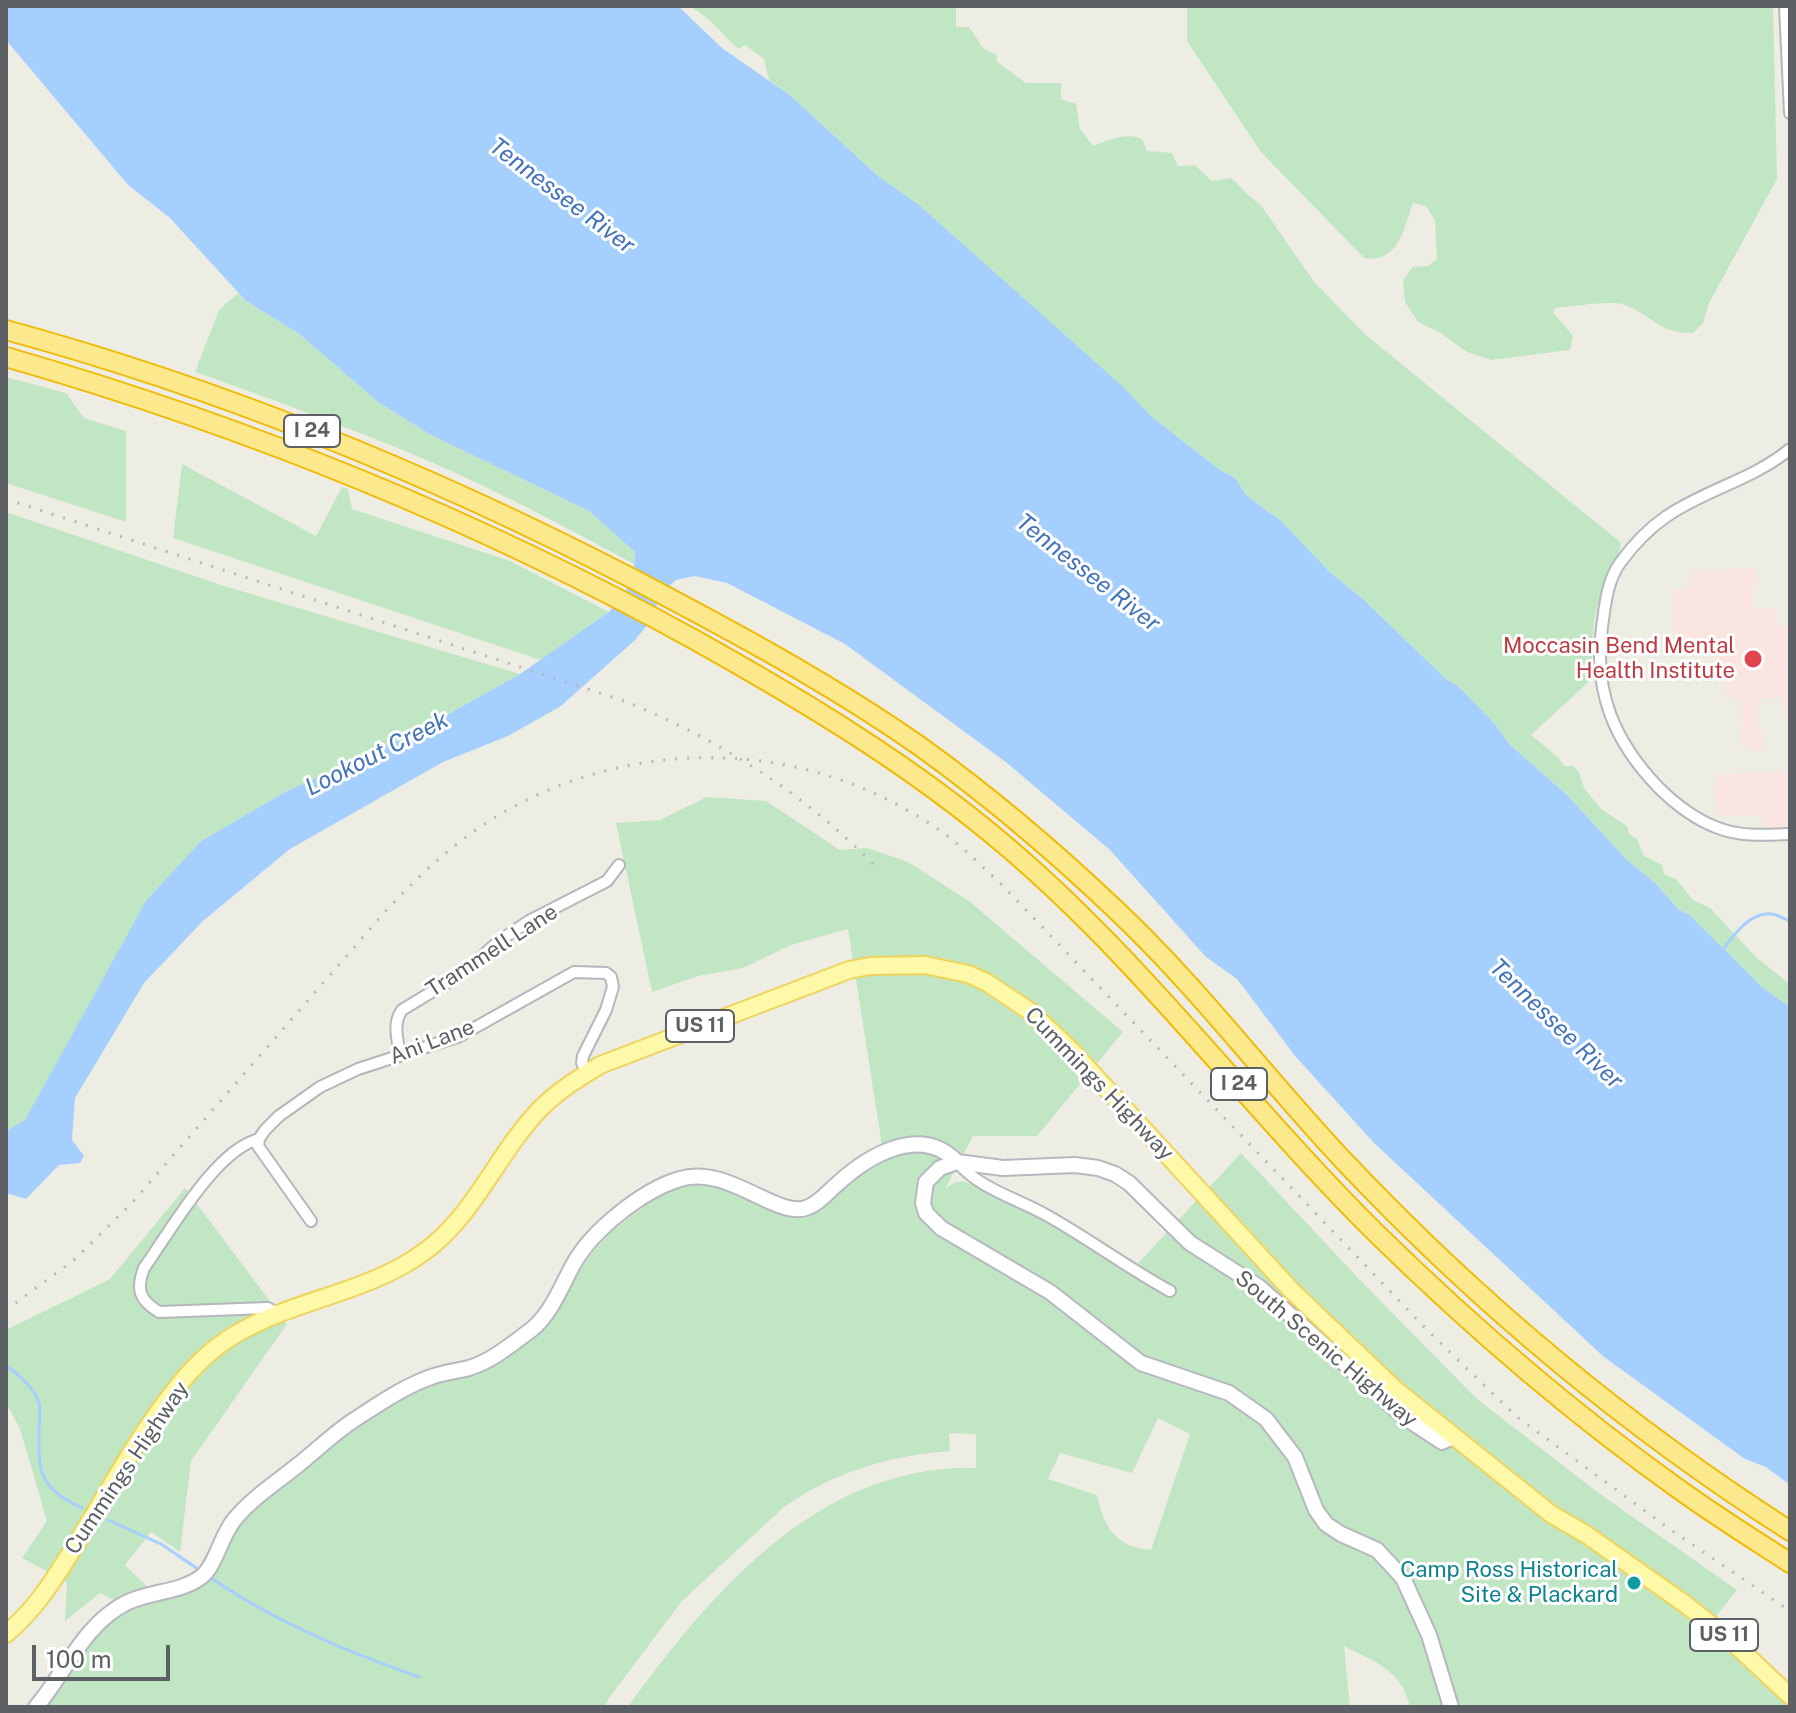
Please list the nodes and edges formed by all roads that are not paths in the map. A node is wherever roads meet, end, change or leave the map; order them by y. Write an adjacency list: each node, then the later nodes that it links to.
1 (1785, 6): 2 (street)
2 (1790, 113)
3 (6, 330): 16 (highway, I 24)
4 (6, 357): 17 (highway, I 24)
5 (1790, 449): 6 (street)
6 (1790, 834)
7 (619, 865): 8 (street, Trammell Lane)
8 (400, 1056): 9 (street, Ani Lane); 10 (street, Ani Lane)
9 (587, 1073): 14 (main road, Cummings Highway / US 11); 15 (main road, Cummings Highway / US 11)
10 (259, 1139): 12 (street); 14 (street, Ani Lane)
11 (957, 1162): 13 (street); 15 (main road, South Scenic Highway); 20 (main road, South Scenic Highway); 21 (main road)
12 (311, 1221)
13 (1170, 1291)
14 (278, 1314): 18 (main road, Cummings Highway / US 11)
15 (1453, 1437): 19 (main road, Cummings Highway / US 11)
16 (1790, 1531)
17 (1790, 1563)
18 (6, 1634)
19 (1790, 1696)
20 (36, 1707)
21 (1451, 1707)

